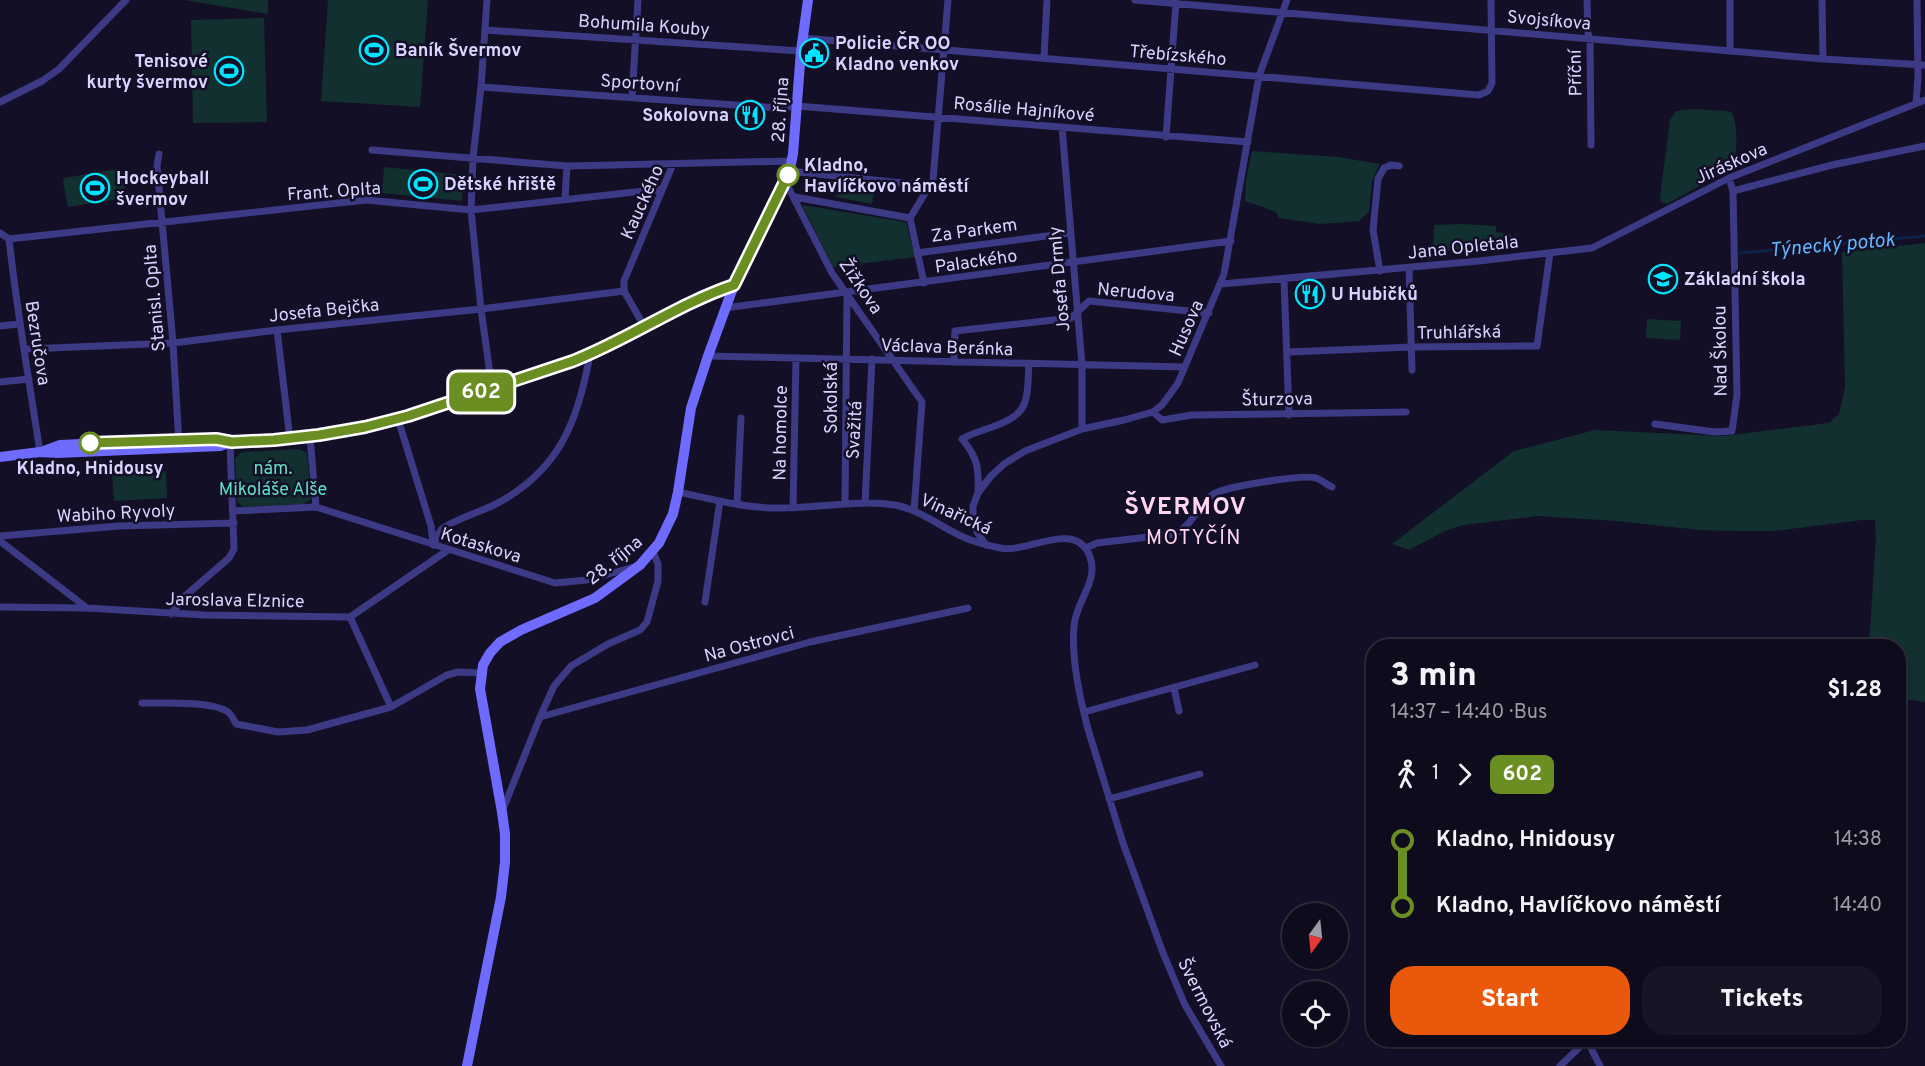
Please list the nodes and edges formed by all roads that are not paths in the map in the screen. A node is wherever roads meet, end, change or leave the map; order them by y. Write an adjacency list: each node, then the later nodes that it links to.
1 (126, 0): 33 (street)
2 (487, 0): 16 (street)
3 (638, 0): 20 (street)
4 (808, 0): 18 (main road, 28. října)
5 (948, 0): 21 (street)
6 (1047, 0): 24 (street)
7 (1135, 0): 14 (street, Svojsíkova)
8 (1287, 0): 15 (street, Husova)
9 (1491, 0): 17 (street)
10 (1587, 0): 19 (street, Příční)
11 (1730, 0): 23 (street)
12 (1822, 0): 25 (street)
13 (1917, 0): 26 (street)
14 (1176, 2): 15 (street, Svojsíkova); 28 (street)
15 (1283, 12): 17 (street, Svojsíkova); 29 (street, Husova)
16 (485, 30): 20 (street, Bohumila Kouby); 30 (street)
17 (1491, 30): 19 (street, Svojsíkova); 29 (street, Třebízského)
18 (803, 38): 21 (street, Třebízského); 22 (main road, 28. října)
19 (1590, 39): 23 (street, Svojsíkova); 40 (street, Příční)
20 (636, 40): 22 (street, Bohumila Kouby); 31 (street)
21 (945, 49): 24 (street, Třebízského); 36 (street)
22 (801, 51): 35 (main road, 28. října)
23 (1730, 51): 25 (street, Svojsíkova)
24 (1044, 58): 28 (street, Třebízského)
25 (1823, 59): 26 (street, Svojsíkova)
26 (1917, 65): 27 (street, Svojsíkova); 34 (street)
27 (1925, 65)
28 (1172, 69): 29 (street, Třebízského); 38 (street)
29 (1259, 76): 39 (street, Husova)
30 (481, 87): 31 (street, Sportovní); 44 (street)
31 (632, 97): 35 (street, Sportovní)
32 (1925, 100): 34 (street, Jiráskova)
33 (0, 102)
34 (1916, 103): 49 (street, Jiráskova)
35 (797, 106): 36 (street, Rosálie Hajníkové); 48 (main road, 28. října)
36 (939, 117): 37 (street, Rosálie Hajníkové); 50 (street)
37 (1062, 127): 38 (street, Rosálie Hajníkové); 58 (street, Josefa Drmly)
38 (1166, 137): 39 (street, Rosálie Hajníkové)
39 (1248, 142): 61 (street, Husova)
40 (1591, 145)
41 (1925, 147): 52 (street)
42 (372, 150): 44 (street)
43 (159, 154): 57 (street, Stanisl. Oplta)
44 (473, 158): 46 (street); 55 (street)
45 (673, 164): 46 (street); 48 (street, Kauckého); 51 (street, Kauckého)
46 (567, 166): 54 (street)
47 (1399, 166): 66 (street)
48 (789, 171): 50 (street, Kauckého); 53 (street, Žižkova); 69 (main road, 28. října)
49 (1729, 178): 52 (street); 63 (street, Jiráskova)
50 (930, 186): 56 (street)
51 (662, 189): 54 (street, Frant. Oplta); 71 (street, Kauckého)
52 (1733, 191): 104 (street, Nad Školou)
53 (795, 197): 56 (street); 72 (street, Žižkova)
54 (566, 200): 55 (street, Frant. Oplta)
55 (471, 210): 57 (street, Frant. Oplta); 74 (street)
56 (910, 218): 62 (street)
57 (162, 223): 60 (street, Frant. Oplta); 81 (street, Stanisl. Oplta)
58 (1069, 232): 62 (street, Za Parkem); 64 (street, Josefa Drmly)
59 (0, 233): 60 (street)
60 (9, 239): 77 (street, Bezručova)
61 (1231, 241): 64 (street, Palackého); 70 (street, Husova)
62 (917, 253): 68 (street)
63 (1550, 253): 65 (street, Jana Opletala); 82 (street, Truhlářská)
64 (1072, 263): 68 (street, Palackého); 76 (street, Josefa Drmly)
65 (1408, 268): 66 (street, Jana Opletala); 82 (street)
66 (1380, 271): 67 (street, Jana Opletala)
67 (1284, 280): 70 (street, Jana Opletala); 84 (street)
68 (924, 283): 72 (street, Palackého)
69 (734, 285): 73 (main road, 28. října); 79 (main road)
70 (1221, 285): 75 (street, Husova)
71 (624, 291): 74 (street, Josefa Bejčka); 79 (street)
72 (847, 292): 73 (street, Palackého); 88 (street, Sokolská); 90 (street, Žižkova)
73 (725, 308): 86 (main road, 28. října)
74 (481, 309): 80 (street, Josefa Bejčka); 98 (street)
75 (1209, 313): 76 (street, Nerudova); 94 (street, Husova)
76 (1076, 314): 91 (street, Nerudova); 93 (street, Josefa Drmly)
77 (19, 324): 78 (street); 83 (street, Bezručova)
78 (0, 326)
79 (644, 326): 85 (main road)
80 (277, 330): 81 (street, Josefa Bejčka); 107 (street)
81 (173, 343): 83 (street, Josefa Bejčka); 109 (street, Stanisl. Oplta)
82 (1412, 347): 84 (street, Truhlářská); 95 (street)
83 (26, 349): 96 (street, Bezručova)
84 (1288, 352): 101 (street)
85 (590, 354): 98 (main road); 126 (street)
86 (708, 356): 87 (street, Václava Beránka); 113 (main road, 28. října)
87 (796, 358): 88 (street, Václava Beránka); 120 (street, Na homolce)
88 (846, 359): 89 (street, Václava Beránka); 118 (street, Sokolská)
89 (872, 360): 90 (street, Václava Beránka); 116 (street, Svažitá)
90 (893, 360): 91 (street, Václava Beránka); 122 (street, Žižkova)
91 (954, 362): 92 (street, Václava Beránka)
92 (1029, 364): 93 (street, Václava Beránka); 114 (street)
93 (1082, 365): 94 (street, Václava Beránka); 105 (street, Josefa Drmly)
94 (1185, 367): 99 (street, Husova)
95 (1412, 370)
96 (29, 379): 97 (street); 110 (street, Bezručova)
97 (0, 382)
98 (492, 388): 103 (main road)
99 (1153, 412): 101 (street, Šturzova); 105 (street)
100 (1406, 412): 101 (street, Šturzova)
101 (1289, 415)
102 (741, 418): 117 (street)
103 (398, 419): 106 (main road); 126 (street)
104 (1654, 423)
105 (1082, 429): 114 (street)
106 (310, 437): 107 (main road); 119 (street)
107 (290, 439): 108 (main road)
108 (231, 443): 109 (main road); 121 (street)
109 (178, 444): 110 (main road)
110 (40, 452): 111 (main road)
111 (0, 457)
112 (1332, 487): 128 (street)
113 (678, 492): 115 (street, Vinařická); 130 (main road, 28. října)
114 (978, 493): 127 (street)
115 (720, 501): 117 (street, Vinařická); 132 (street)
116 (865, 502): 118 (street, Vinařická); 122 (street, Vinařická)
117 (737, 504): 120 (street, Vinařická)
118 (845, 504): 120 (street, Vinařická)
119 (315, 507): 121 (street); 126 (street, Kotaskova)
120 (793, 508)
121 (233, 511): 123 (street)
122 (914, 511): 127 (street, Vinařická)
123 (234, 523): 124 (street, Wabiho Ryvoly); 136 (street)
124 (0, 536)
125 (0, 541): 134 (street)
126 (433, 545): 129 (street, Kotaskova)
127 (986, 545): 128 (street, Vinařická)
128 (1086, 548): 144 (street)
129 (448, 550): 131 (street, Kotaskova); 137 (street)
130 (653, 552): 131 (main road, 28. října); 145 (street)
131 (640, 565): 139 (main road, 28. října)
132 (705, 602)
133 (0, 607): 134 (street, Jaroslava Elznice)
134 (87, 608): 136 (street, Jaroslava Elznice)
135 (968, 608): 145 (street, Na Ostrovci)
136 (171, 614): 137 (street, Jaroslava Elznice)
137 (350, 617): 142 (street)
138 (1256, 665): 140 (street)
139 (481, 673): 142 (street); 148 (main road)
140 (1174, 688): 143 (street); 144 (street)
141 (142, 703): 142 (street)
142 (391, 707)
143 (1179, 711)
144 (1084, 712): 147 (street)
145 (540, 717): 148 (street)
146 (1200, 774): 147 (street)
147 (1109, 799): 152 (street, Švermovská)
148 (502, 812): 151 (main road)
149 (1580, 1047): 153 (street)
150 (1590, 1047): 154 (street)
151 (467, 1066)
152 (1221, 1066)
153 (1560, 1066)
154 (1600, 1066)

